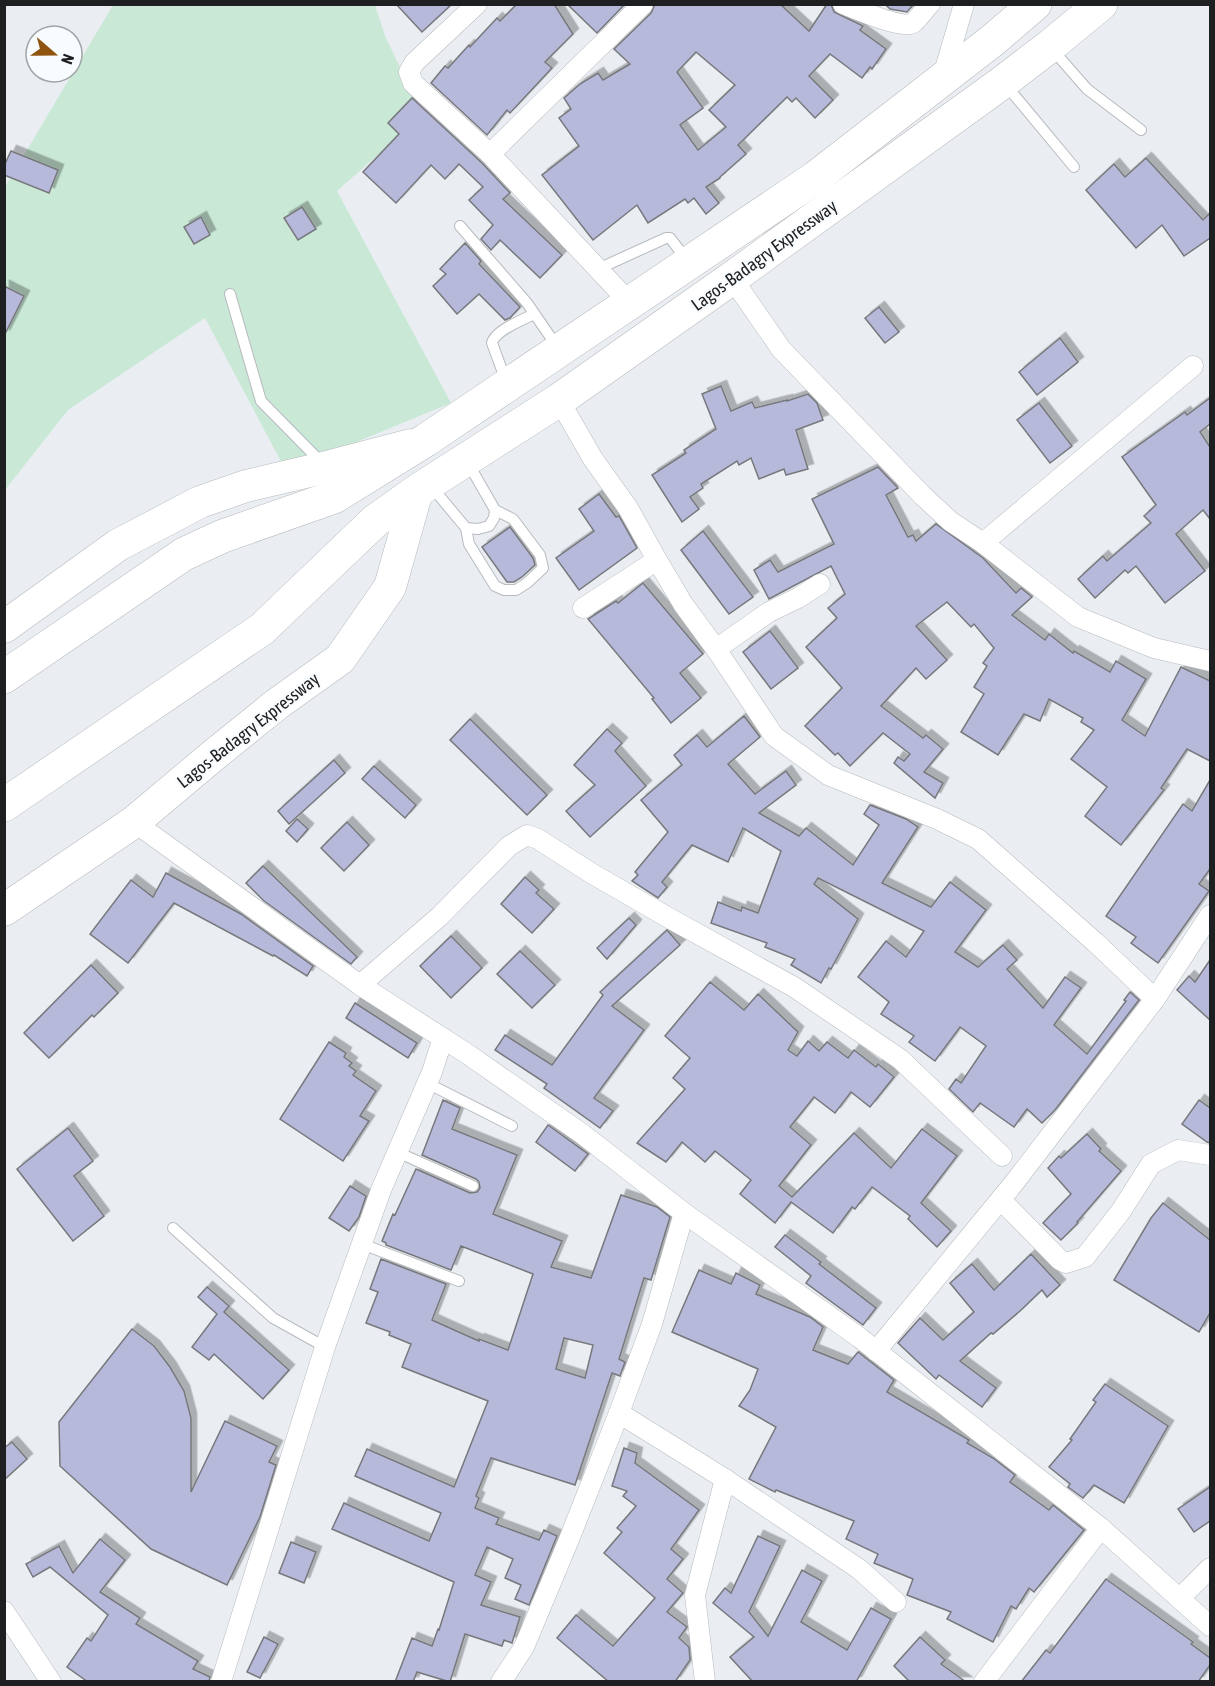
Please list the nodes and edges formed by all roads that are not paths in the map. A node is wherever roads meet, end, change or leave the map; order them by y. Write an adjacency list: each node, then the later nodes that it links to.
1 (477, 4): 12 (street)
2 (644, 4): 12 (street)
3 (843, 4): 4 (street)
4 (930, 4)
5 (964, 4): 9 (street)
6 (1035, 4): 9 (highway, Lagos-Badagry Expressway)
7 (1101, 4): 8 (highway, Lagos-Badagry Expressway)
8 (1050, 46): 10 (highway, Lagos-Badagry Expressway); 11 (lane)
9 (941, 81): 15 (highway, Lagos-Badagry Expressway)
10 (1003, 82): 13 (lane); 17 (highway, Lagos-Badagry Expressway)
11 (1141, 130)
12 (490, 154): 16 (street)
13 (1074, 167)
14 (460, 226): 20 (lane)
15 (689, 263): 16 (lane); 19 (highway, Lagos-Badagry Expressway)
16 (598, 269): 19 (street)
17 (732, 278): 24 (highway, Lagos-Badagry Expressway); 31 (street)
18 (230, 294): 27 (lane)
19 (630, 303): 21 (highway, Lagos-Badagry Expressway)
20 (534, 314): 21 (lane); 23 (lane)
21 (560, 351): 23 (highway, Lagos-Badagry Expressway)
22 (1193, 366): 31 (street)
23 (508, 386): 25 (highway, Lagos-Badagry Expressway)
24 (559, 400): 26 (highway, Lagos-Badagry Expressway); 32 (street)
25 (426, 440): 27 (main road, Lagos-Badagry Expressway); 38 (highway, Lagos-Badagry Expressway)
26 (466, 459): 28 (highway, Lagos-Badagry Expressway); 29 (lane)
27 (327, 467): 35 (main road, Lagos-Badagry Expressway)
28 (423, 487): 30 (lane); 39 (highway, Lagos-Badagry Expressway); 40 (main road, Lagos-Badagry Expressway)
29 (495, 510): 30 (lane); 30 (lane)
30 (466, 528)
31 (983, 543): 37 (street)
32 (657, 561): 34 (street); 36 (street)
33 (820, 584): 36 (street)
34 (583, 608)
35 (4, 627)
36 (716, 649): 44 (street)
37 (1210, 661)
38 (4, 677)
39 (4, 805)
40 (134, 822): 41 (main road, Lagos-Badagry Expressway); 43 (street)
41 (4, 910)
42 (1210, 915): 44 (street)
43 (360, 985): 45 (street); 50 (street)
44 (1155, 999): 52 (street)
45 (443, 1038): 46 (street); 53 (street)
46 (427, 1083): 47 (lane); 48 (street)
47 (512, 1126)
48 (397, 1152): 51 (lane); 55 (street)
49 (1210, 1155): 52 (street)
50 (1002, 1156)
51 (473, 1186)
52 (1001, 1200): 58 (street)
53 (684, 1213): 58 (street); 59 (street)
54 (172, 1228): 57 (lane)
55 (362, 1244): 56 (lane); 57 (street)
56 (459, 1281)
57 (325, 1347): 68 (street)
58 (876, 1351): 61 (street)
59 (619, 1413): 60 (street); 69 (street)
60 (725, 1479): 64 (street); 70 (street)
61 (1101, 1528): 63 (street); 71 (street)
62 (1210, 1568): 63 (street)
63 (1180, 1598): 66 (street)
64 (896, 1602)
65 (4, 1611): 67 (street)
66 (1210, 1626)
67 (51, 1682)
68 (221, 1682)
69 (501, 1682)
70 (705, 1682)
71 (984, 1682)

